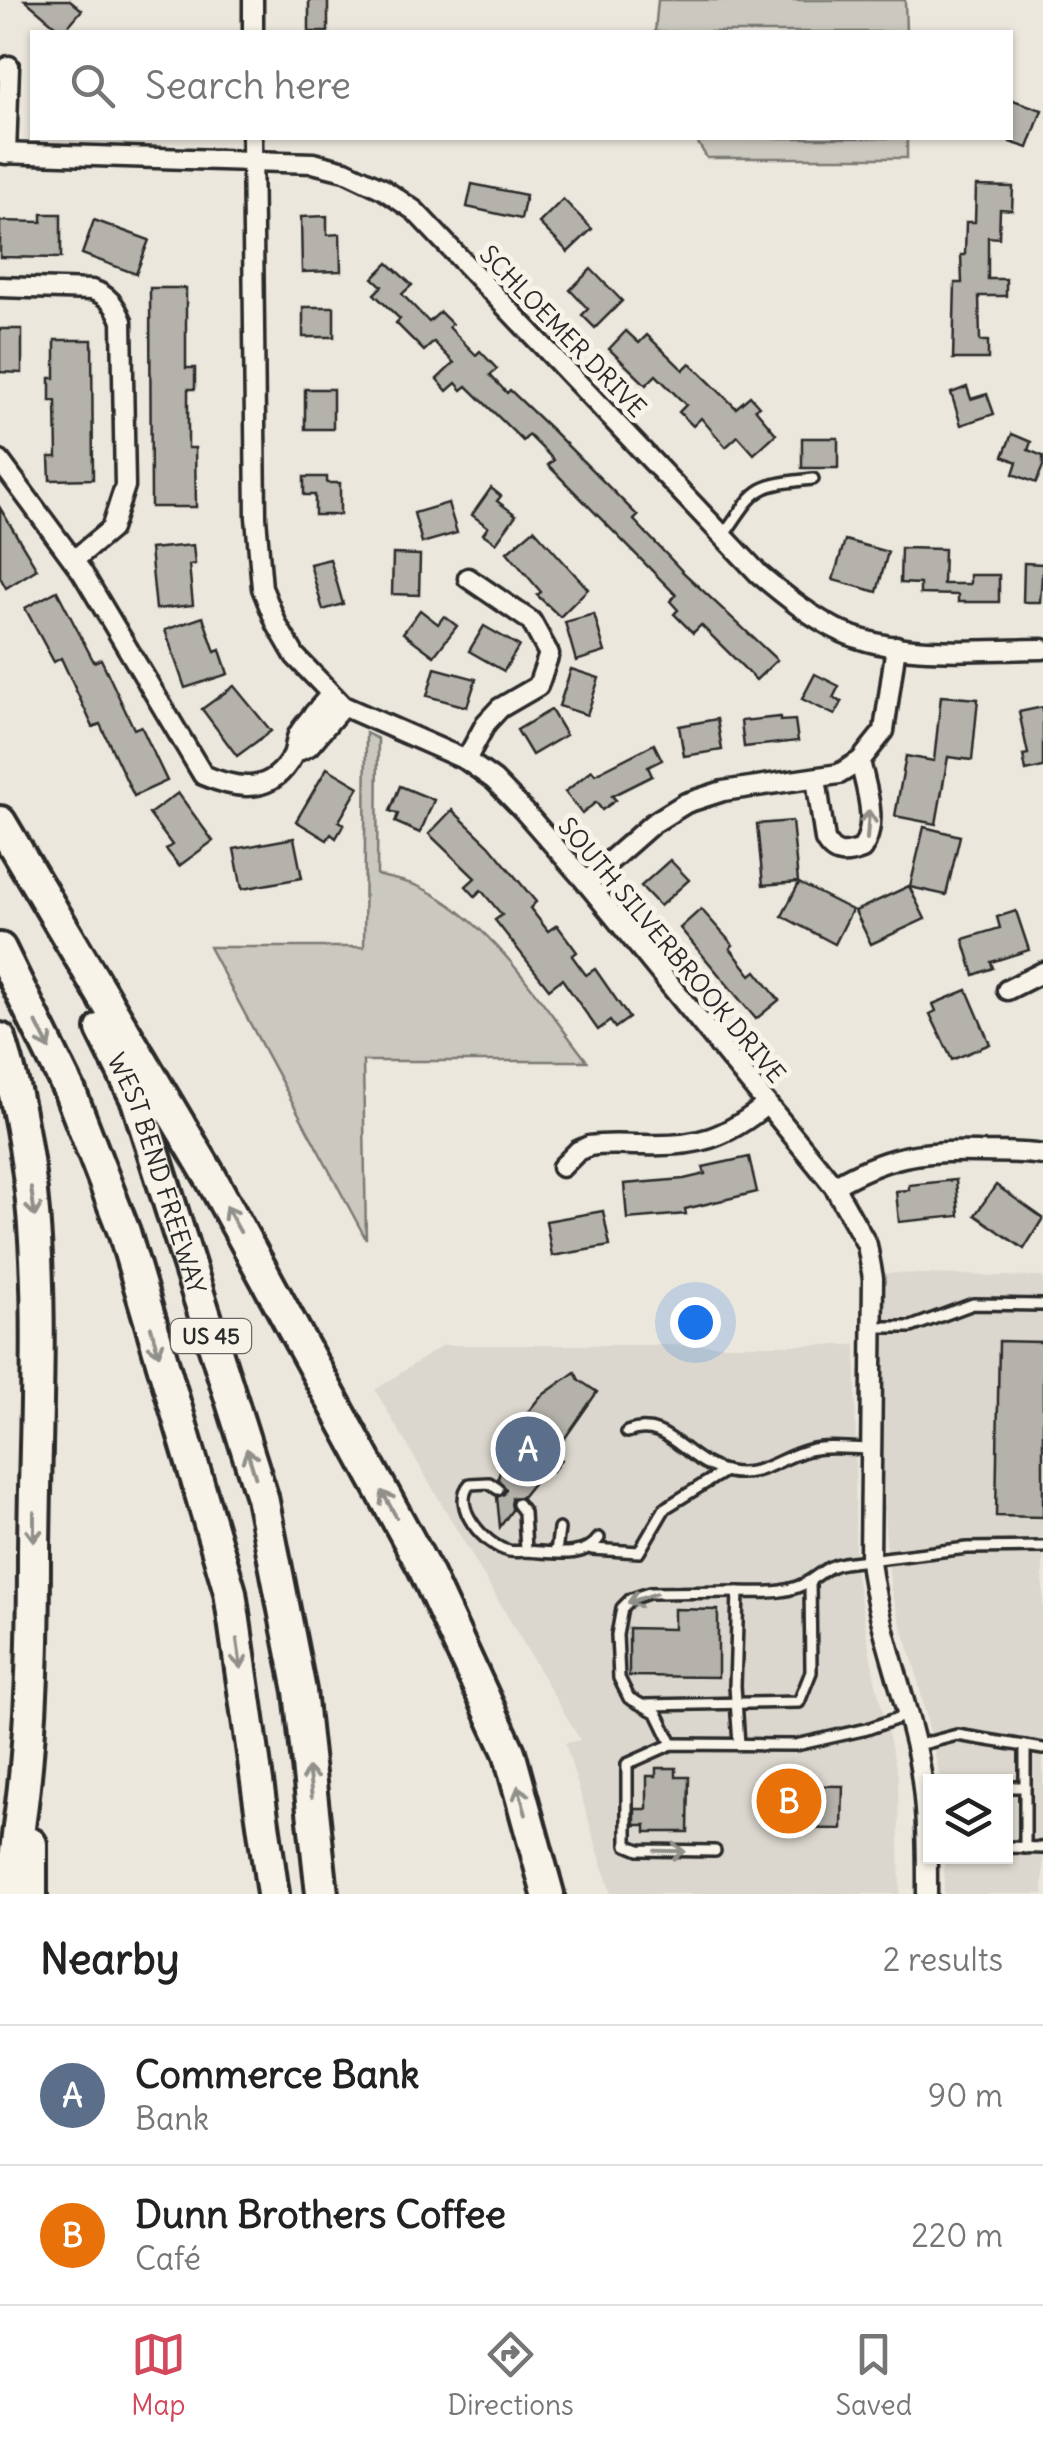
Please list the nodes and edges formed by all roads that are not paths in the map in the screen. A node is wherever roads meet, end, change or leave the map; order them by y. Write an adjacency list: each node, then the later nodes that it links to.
1 (253, 0): 2 (street)
2 (253, 30)
3 (9, 66): 5 (street)
4 (252, 140): 6 (street, SOUTH SILVERBROOK DRIVE)
5 (3, 154): 6 (street, SCHLOEMER DRIVE)
6 (252, 160): 10 (street, SCHLOEMER DRIVE); 15 (street, SOUTH SILVERBROOK DRIVE)
7 (0, 287): 11 (street)
8 (0, 462): 11 (street)
9 (813, 479): 10 (lane)
10 (724, 535): 13 (street, SCHLOEMER DRIVE)
11 (74, 560): 15 (street)
12 (468, 578): 16 (street)
13 (896, 646): 14 (street, SCHLOEMER DRIVE); 17 (street)
14 (1043, 648)
15 (336, 700): 16 (street, SOUTH SILVERBROOK DRIVE)
16 (466, 760): 20 (street, SOUTH SILVERBROOK DRIVE)
17 (860, 761): 18 (street); 18 (street, one-way to 17)
18 (816, 778): 20 (street)
19 (0, 823): 62 (highway, WEST BEND FREEWAY / US 45, one-way to 19); 64 (highway, one-way to 19)
20 (586, 882): 25 (street, SOUTH SILVERBROOK DRIVE)
21 (0, 949): 63 (highway, WEST BEND FREEWAY / US 45, one-way to 63)
22 (1043, 972): 23 (street)
23 (1007, 990)
24 (0, 1039): 55 (highway, one-way to 55)
25 (767, 1104): 27 (street); 28 (street, SOUTH SILVERBROOK DRIVE)
26 (1043, 1155): 28 (street)
27 (562, 1167)
28 (834, 1186): 30 (street, SOUTH SILVERBROOK DRIVE)
29 (1043, 1305): 30 (lane)
30 (872, 1327): 33 (street, SOUTH SILVERBROOK DRIVE)
31 (627, 1432): 32 (lane)
32 (681, 1448): 34 (lane); 35 (lane)
33 (871, 1449): 35 (lane); 44 (street, SOUTH SILVERBROOK DRIVE)
34 (669, 1454)
35 (725, 1471): 41 (lane)
36 (498, 1489): 42 (lane)
37 (518, 1504): 42 (lane)
38 (558, 1529): 43 (lane)
39 (599, 1538): 41 (lane)
40 (1043, 1547): 44 (lane)
41 (592, 1549): 43 (lane)
42 (526, 1551): 43 (lane)
43 (556, 1552)
44 (870, 1562): 45 (lane); 49 (street, SOUTH SILVERBROOK DRIVE)
45 (810, 1581): 46 (lane); 47 (lane)
46 (738, 1592): 47 (lane); 48 (lane, one-way to 48)
47 (738, 1701): 48 (lane); 51 (lane)
48 (646, 1704): 50 (lane)
49 (907, 1715): 51 (lane); 52 (street, SOUTH SILVERBROOK DRIVE)
50 (672, 1744): 51 (lane); 61 (lane, one-way to 61)
51 (739, 1744)
52 (915, 1746): 53 (lane); 67 (street, SOUTH SILVERBROOK DRIVE)
53 (1025, 1746): 54 (lane); 57 (lane)
54 (1043, 1749)
55 (29, 1751): 65 (highway); 66 (highway)
56 (1013, 1787): 57 (lane)
57 (1024, 1787): 59 (lane)
58 (1013, 1848): 59 (lane)
59 (1025, 1848): 60 (lane)
60 (1043, 1848)
61 (715, 1851)
62 (322, 1886)
63 (273, 1890)
64 (548, 1890)
65 (6, 1894)
66 (31, 1894)
67 (926, 1894)

